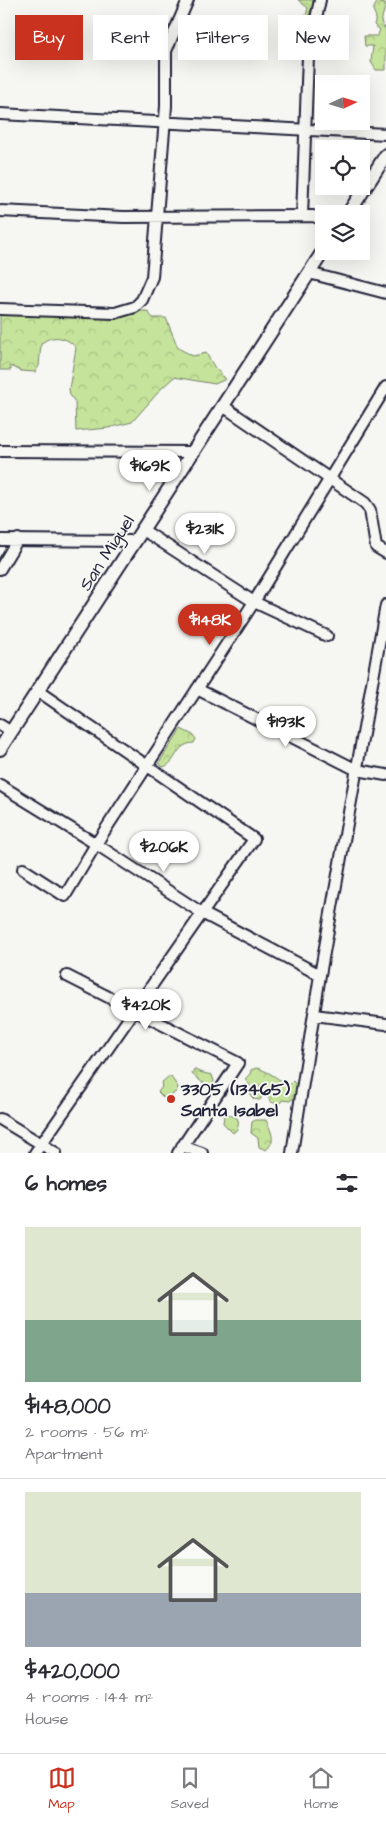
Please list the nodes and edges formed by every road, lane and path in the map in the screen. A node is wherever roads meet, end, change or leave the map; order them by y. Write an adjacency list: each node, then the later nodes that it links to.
1 (188, 0): 4 (street)
2 (320, 0): 5 (street)
3 (0, 114): 4 (street)
4 (165, 122): 5 (street); 10 (street)
5 (306, 130): 6 (street); 11 (street)
6 (386, 134)
7 (386, 155): 8 (street)
8 (354, 205)
9 (0, 211): 10 (street)
10 (157, 216): 11 (street); 16 (street)
11 (302, 216): 12 (street)
12 (315, 217)
13 (317, 260): 14 (street, San Miguel)
14 (309, 273): 15 (street); 18 (street, San Miguel)
15 (386, 294)
16 (0, 309)
17 (386, 387): 21 (street)
18 (222, 406): 20 (street, San Miguel); 21 (street)
19 (0, 451): 20 (street)
20 (193, 452): 22 (street, San Miguel)
21 (330, 478): 26 (street); 28 (street)
22 (143, 530): 25 (street, San Miguel); 28 (street)
23 (18, 539): 24 (street); 25 (street); 27 (street)
24 (0, 540)
25 (136, 541): 32 (street, San Miguel)
26 (386, 553)
27 (0, 569)
28 (254, 602): 30 (street); 31 (street)
29 (386, 605): 36 (street)
30 (327, 636)
31 (197, 689): 35 (street); 36 (street)
32 (38, 691): 33 (street, San Miguel); 35 (street)
33 (6, 728): 34 (street, San Miguel)
34 (0, 749)
35 (147, 765): 39 (street); 41 (street)
36 (357, 770): 37 (street); 42 (street)
37 (386, 775)
38 (0, 785): 39 (street)
39 (96, 844): 40 (street); 41 (street)
40 (23, 869)
41 (202, 912): 42 (street); 44 (street)
42 (320, 975): 45 (street)
43 (67, 976): 44 (street)
44 (134, 1010): 48 (street); 49 (street)
45 (314, 1015): 46 (street); 53 (street)
46 (386, 1024)
47 (0, 1119): 48 (street)
48 (41, 1144): 50 (street); 51 (street)
49 (180, 1150): 52 (street)
50 (35, 1153)
51 (56, 1153)
52 (202, 1153)
53 (292, 1153)

